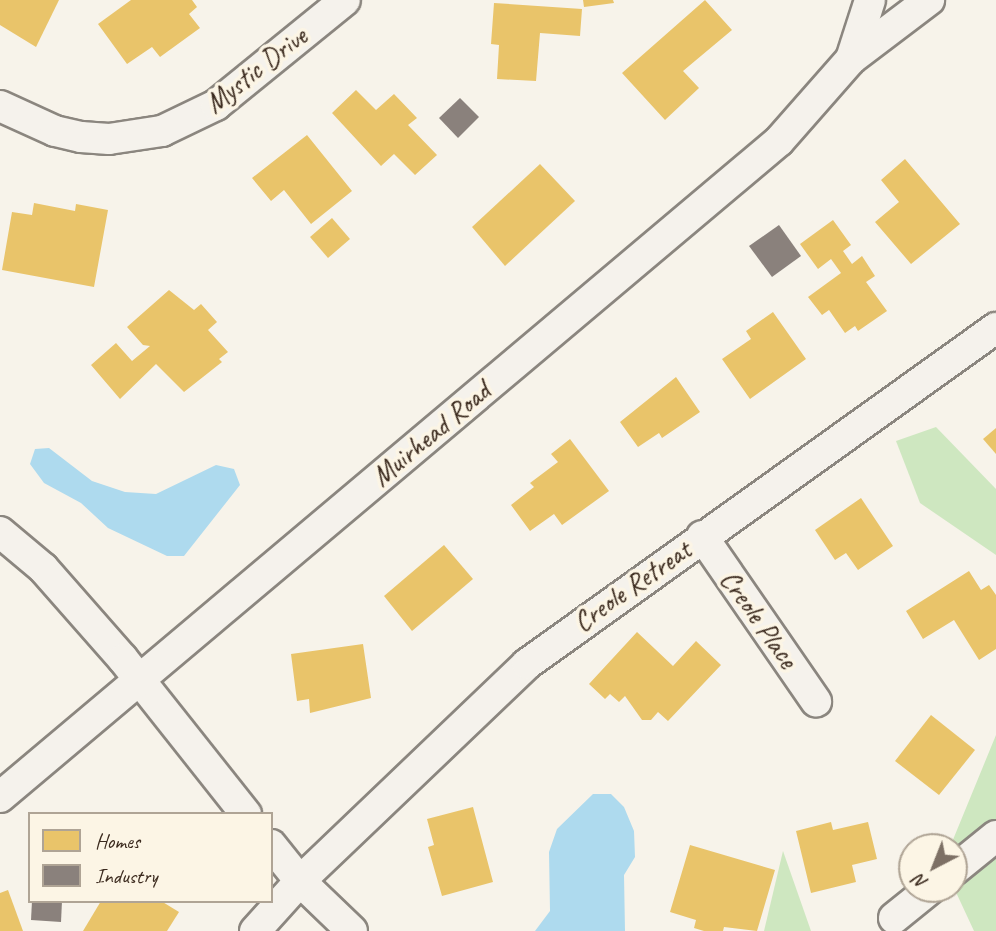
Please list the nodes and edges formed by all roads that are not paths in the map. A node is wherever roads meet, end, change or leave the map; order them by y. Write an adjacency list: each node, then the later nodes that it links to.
1 (345, 0): 5 (street, Mystic Drive)
2 (870, 0): 4 (street, Muirhead Road)
3 (929, 0): 4 (street, Muirhead Road)
4 (851, 59): 9 (street, Muirhead Road)
5 (0, 106)
6 (996, 328): 8 (street, Creole Retreat)
7 (0, 533): 9 (street)
8 (702, 536): 10 (street, Creole Place); 16 (street, Creole Retreat)
9 (140, 680): 11 (street, Muirhead Road); 12 (street)
10 (816, 701)
11 (0, 797)
12 (244, 812)
13 (996, 836): 15 (street)
14 (273, 847): 16 (street)
15 (968, 859)
16 (300, 881): 19 (street, Creole Retreat); 20 (street)
17 (913, 903): 18 (street)
18 (894, 918)
19 (255, 931)
20 (352, 931)

